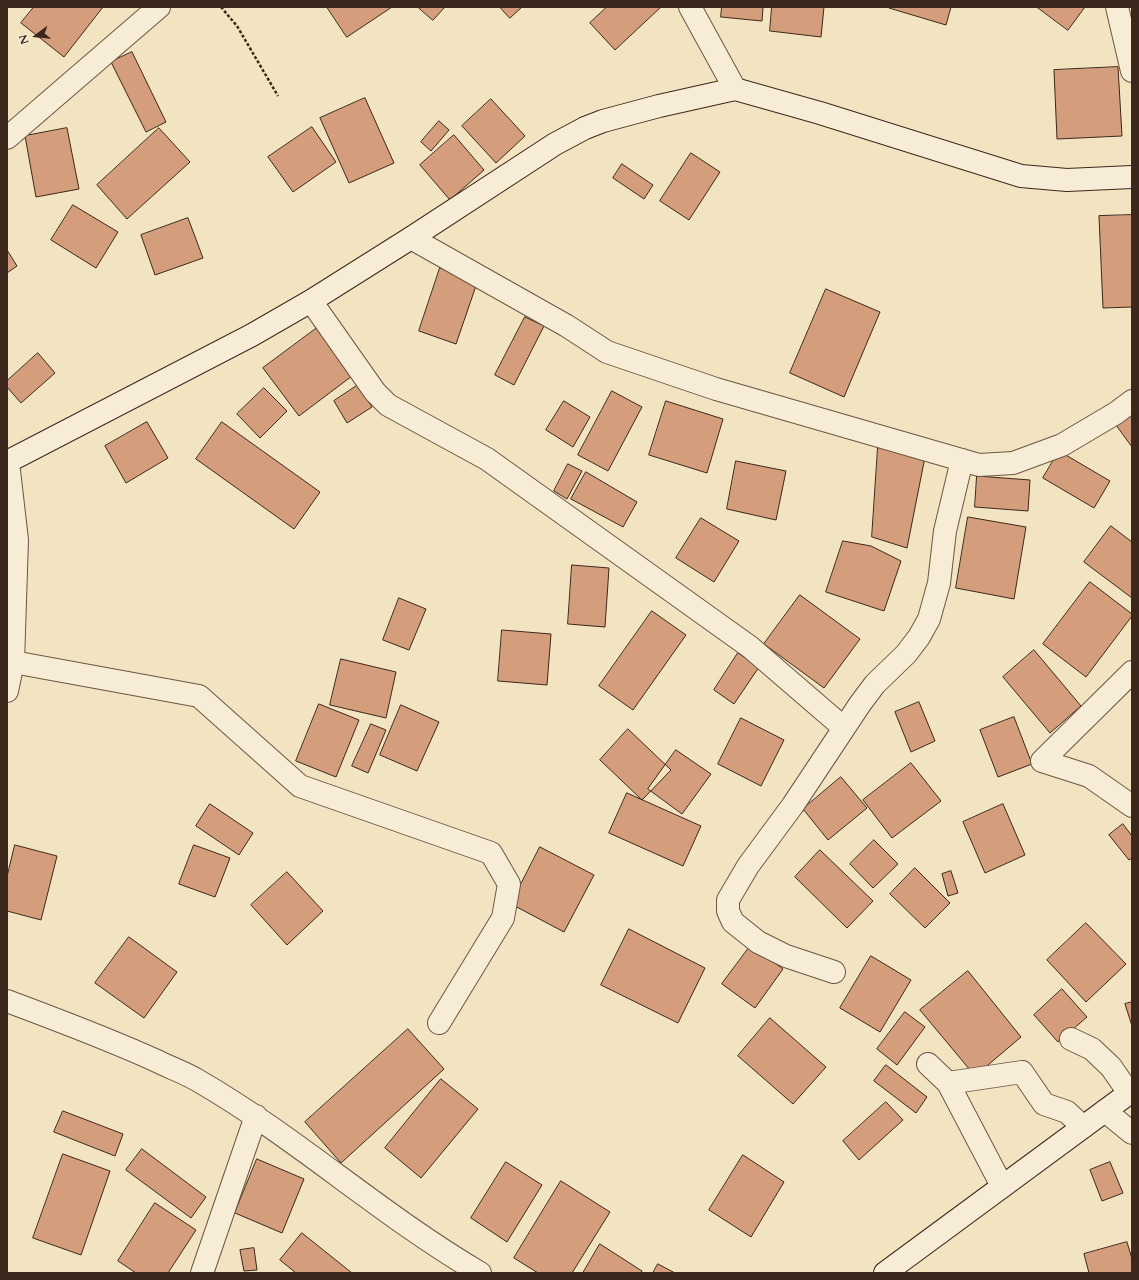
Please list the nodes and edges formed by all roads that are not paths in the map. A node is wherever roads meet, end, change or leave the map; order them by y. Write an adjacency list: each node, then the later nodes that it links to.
1 (159, 7): 6 (street)
2 (690, 7): 5 (street)
3 (1116, 7): 4 (street)
4 (1132, 71)
5 (735, 89): 7 (street); 8 (street)
6 (7, 138)
7 (1132, 178)
8 (411, 238): 9 (street); 11 (street)
9 (311, 301): 12 (street); 16 (street)
10 (1132, 401): 11 (street)
11 (962, 460): 16 (street)
12 (8, 462): 13 (street)
13 (13, 662): 15 (street); 20 (street)
14 (1132, 672): 17 (street)
15 (7, 691)
16 (844, 728): 18 (street)
17 (1132, 806)
18 (834, 972)
19 (7, 1000): 26 (street)
20 (439, 1023)
21 (1071, 1038): 24 (street)
22 (928, 1064): 23 (street)
23 (948, 1083): 27 (street); 29 (street)
24 (1130, 1092): 25 (street)
25 (1105, 1111): 27 (street); 28 (street)
26 (256, 1116): 30 (street); 31 (street)
27 (1083, 1126): 29 (street)
28 (1132, 1133)
29 (1002, 1186): 32 (street)
30 (202, 1273)
31 (480, 1273)
32 (885, 1273)

